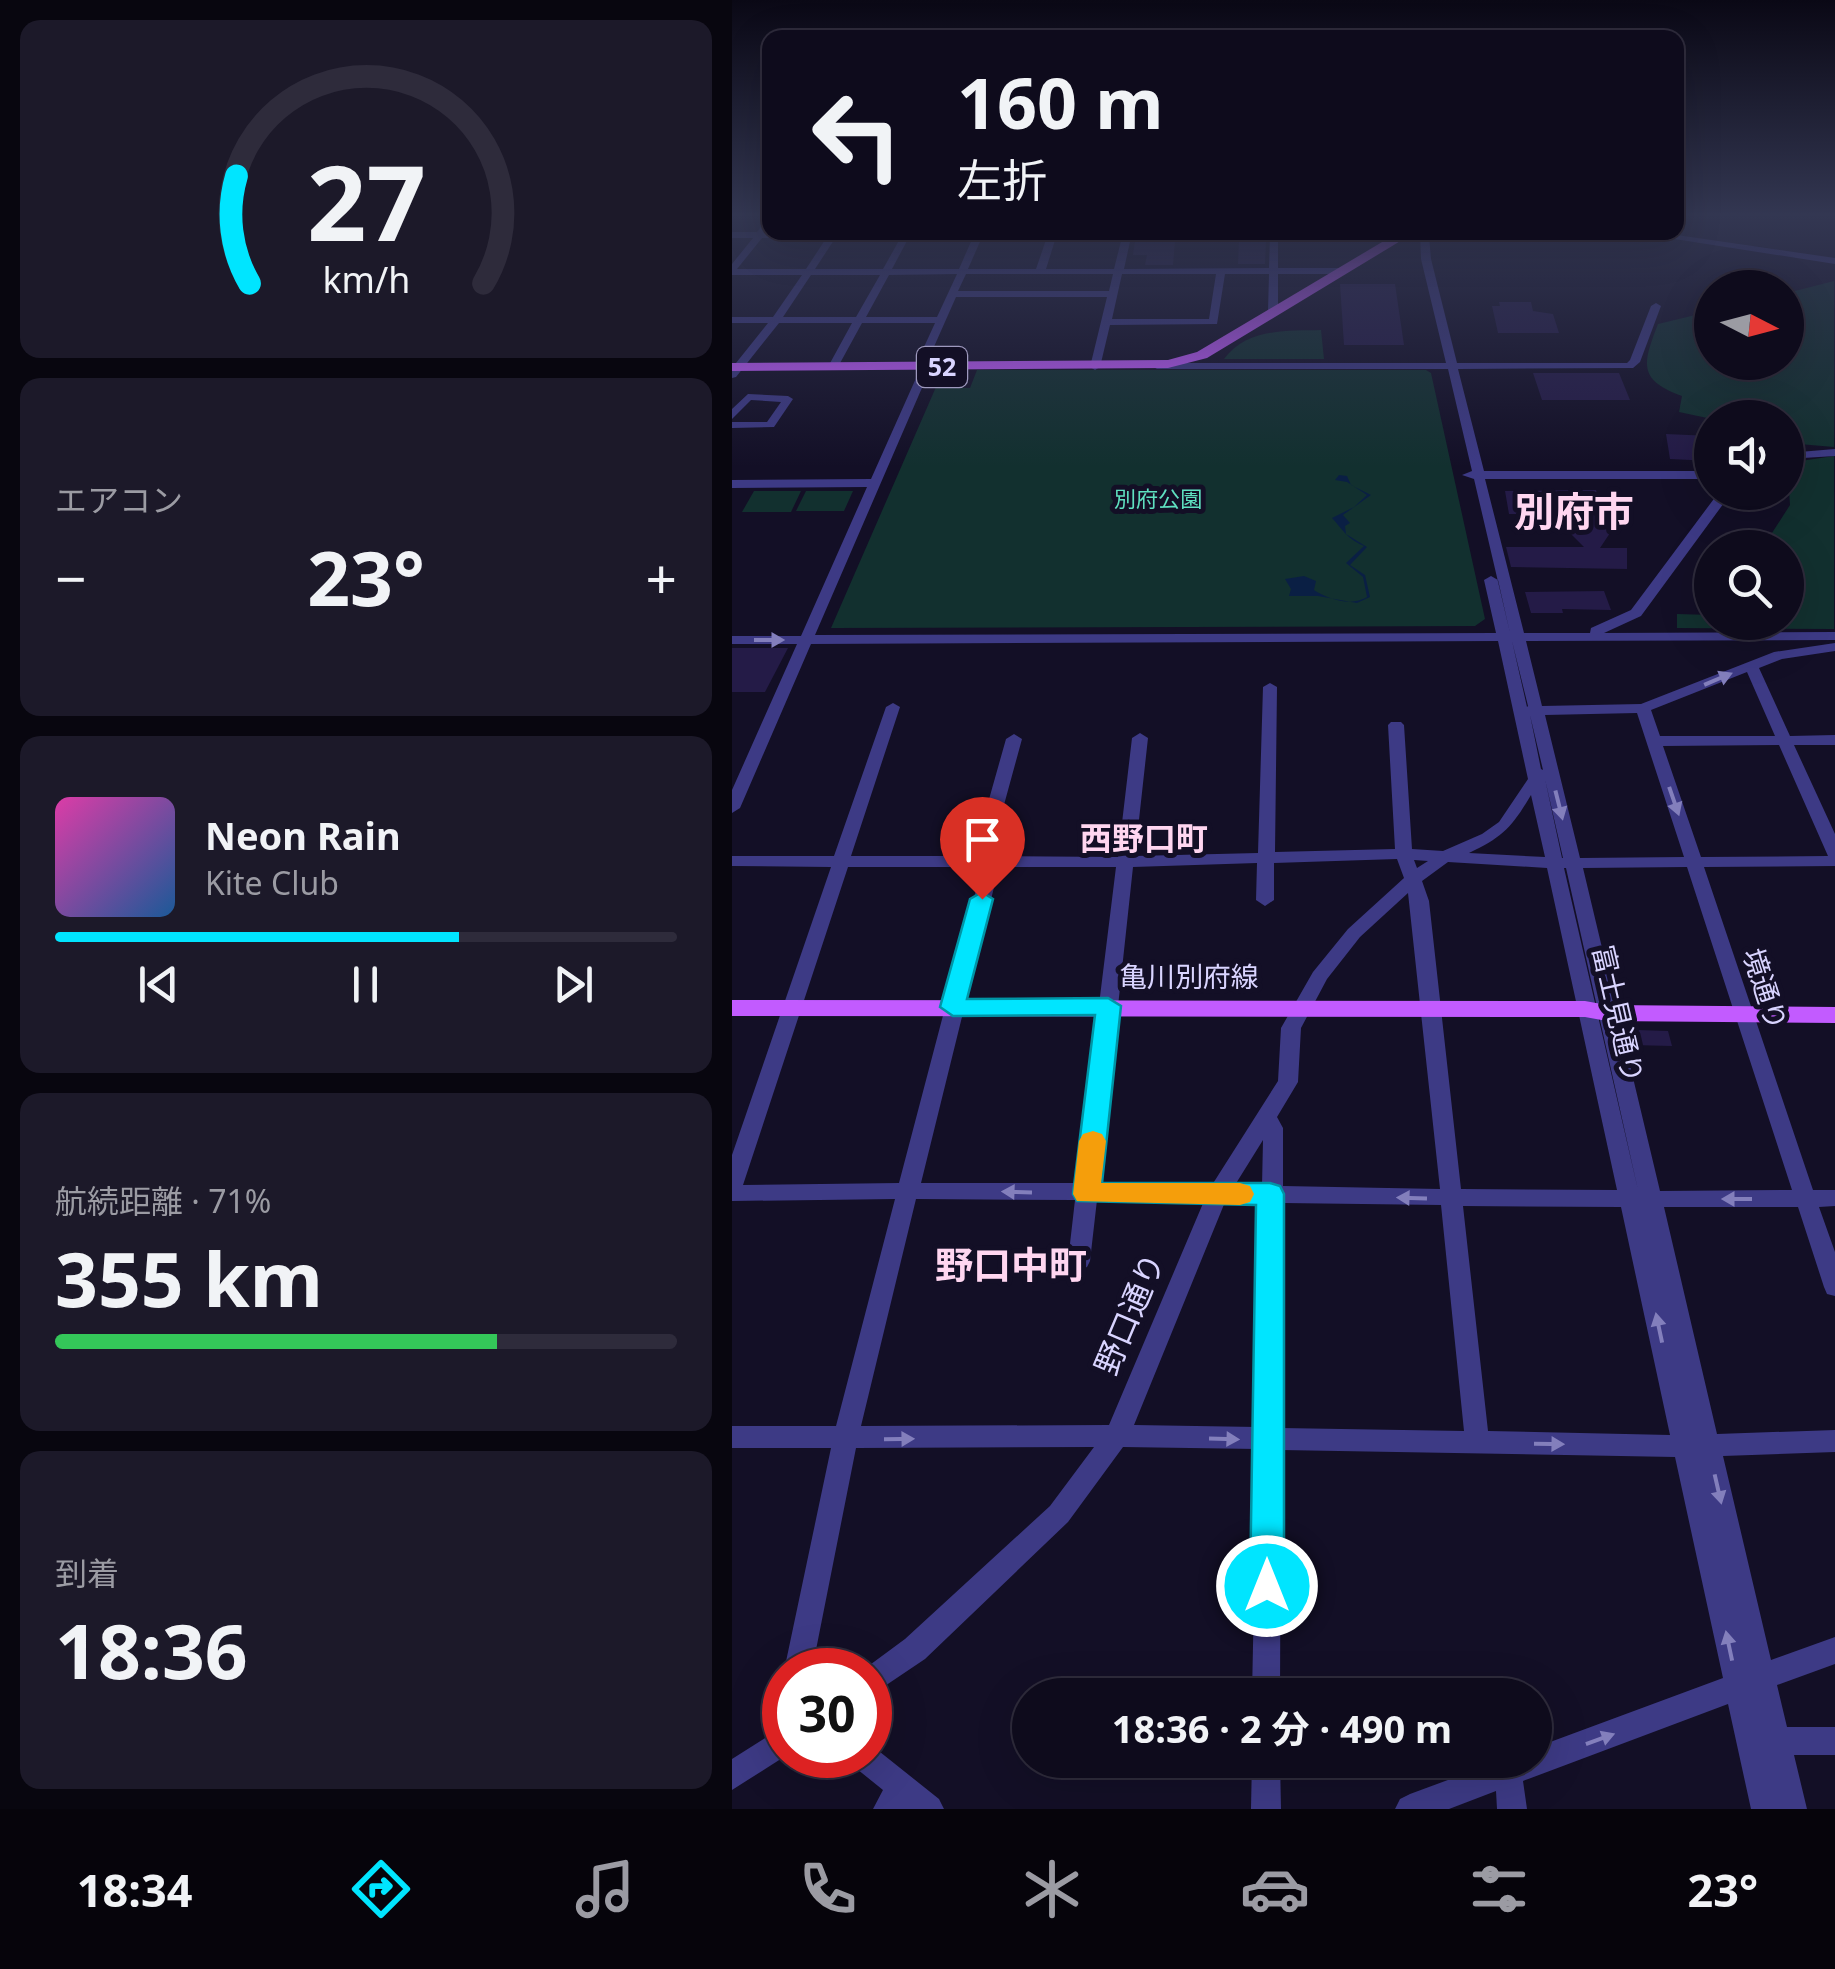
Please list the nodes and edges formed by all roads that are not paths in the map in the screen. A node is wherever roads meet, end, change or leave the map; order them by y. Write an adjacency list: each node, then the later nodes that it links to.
1 (791, 297): 12 (street)
2 (872, 297): 13 (street)
3 (951, 297): 14 (street)
4 (1113, 297): 15 (street)
5 (1217, 297): 15 (street)
6 (1273, 297): 10 (street)
7 (1296, 297): 10 (main road, 52)
8 (1434, 297): 20 (street)
9 (1656, 306): 20 (street)
10 (1273, 311): 16 (main road, 52)
11 (732, 320): 12 (street)
12 (776, 320): 13 (street); 23 (street)
13 (860, 320): 14 (street); 17 (street)
14 (941, 320): 21 (street)
15 (1107, 322): 22 (street)
16 (1207, 352): 18 (main road, 52); 19 (street)
17 (834, 365)
18 (1151, 366): 19 (street); 22 (main road, 52)
19 (1220, 366): 20 (street)
20 (1447, 366): 28 (street)
21 (926, 367): 22 (main road, 52); 23 (main road, 52); 30 (street)
22 (1096, 367)
23 (735, 370)
24 (732, 416): 25 (street)
25 (732, 425)
26 (1834, 452): 27 (street)
27 (1804, 455)
28 (1475, 475): 29 (street); 33 (street)
29 (1694, 478)
30 (876, 483): 31 (street); 37 (street)
31 (732, 484)
32 (1713, 510): 34 (street)
33 (1511, 636): 34 (street); 37 (street); 43 (street)
34 (1571, 636): 35 (street)
35 (1834, 636)
36 (732, 640): 37 (street, one-way to 37)
37 (806, 640): 51 (street)
38 (1834, 647): 39 (street)
39 (1750, 665): 42 (street, one-way to 39); 47 (street)
40 (1270, 686): 53 (street)
41 (893, 707): 56 (street)
42 (1642, 708): 43 (street); 49 (street, 境通り)
43 (1528, 711): 50 (street)
44 (1396, 725): 52 (street)
45 (1140, 738): 59 (street)
46 (1014, 739): 58 (street)
47 (1783, 740): 48 (street); 49 (street); 55 (street)
48 (1834, 740)
49 (1654, 741): 60 (street, 境通り, one-way to 60)
50 (1543, 772): 54 (street, 野口通り); 61 (street)
51 (732, 808)
52 (1404, 854): 53 (street); 54 (street); 62 (street)
53 (1268, 856): 59 (street); 63 (street)
54 (1444, 857): 61 (street); 62 (street, 野口通り)
55 (1834, 857): 60 (street)
56 (842, 858): 57 (street); 58 (street); 70 (street)
57 (732, 861)
58 (985, 862): 59 (street); 66 (street)
59 (1126, 862): 65 (street)
60 (1695, 862): 61 (street); 71 (street, 境通り)
61 (1564, 863): 68 (street)
62 (1412, 879): 67 (street, 野口通り); 72 (street)
63 (1266, 900)
64 (1834, 1003): 71 (main road, 亀川別府線)
65 (1108, 1006): 66 (main road, 亀川別府線); 67 (main road, 亀川別府線); 77 (street)
66 (953, 1007): 70 (main road, 亀川別府線); 75 (street)
67 (1303, 1007): 72 (main road, 亀川別府線); 74 (street, 野口通り)
68 (1599, 1007): 71 (main road, 亀川別府線); 72 (main road, 亀川別府線); 83 (street, 富士見通り); 83 (street, 富士見通り)
69 (732, 1008): 70 (main road, 亀川別府線)
70 (791, 1008): 76 (street)
71 (1742, 1008): 73 (main road, 亀川別府線); 80 (street, 境通り)
72 (1428, 1009): 82 (street)
73 (1834, 1015)
74 (1267, 1118): 78 (street, 野口通り); 79 (street)
75 (906, 1189): 76 (street); 77 (street, one-way to 75); 88 (street)
76 (732, 1190)
77 (1086, 1194): 78 (street); 84 (street)
78 (1218, 1194): 79 (street); 86 (street, 野口通り)
79 (1270, 1194): 82 (street, one-way to 79); 89 (street)
80 (1804, 1198): 81 (street); 83 (street, one-way to 83); 85 (street, 境通り)
81 (1834, 1198)
82 (1452, 1199): 83 (street); 91 (street)
83 (1640, 1199): 92 (street, 富士見通り)
84 (1078, 1261)
85 (1834, 1287)
86 (1117, 1436): 88 (street, one-way to 86); 89 (street, one-way to 89); 95 (street, 野口通り)
87 (732, 1437): 88 (street)
88 (845, 1439): 93 (street)
89 (1268, 1440): 91 (street); 96 (street)
90 (1834, 1441): 92 (street)
91 (1476, 1443): 92 (street, one-way to 92)
92 (1696, 1444): 97 (street, 富士見通り)
93 (802, 1648)
94 (1834, 1650): 97 (street)
95 (892, 1666)
96 (1266, 1678)
97 (1750, 1684): 99 (street, 富士見通り); 101 (street, one-way to 97); 112 (street, 富士見通り)
98 (1834, 1740): 99 (street)
99 (1776, 1741): 113 (street, 富士見通り)
100 (762, 1755): 102 (street)
101 (1552, 1756)
102 (732, 1776)
103 (879, 1778): 107 (street)
104 (1266, 1778): 109 (street)
105 (1492, 1778): 110 (street)
106 (1509, 1778): 111 (street)
107 (894, 1799): 108 (street)
108 (929, 1809)
109 (1266, 1809)
110 (1410, 1809)
111 (1512, 1809)
112 (1766, 1809)
113 (1792, 1809)

